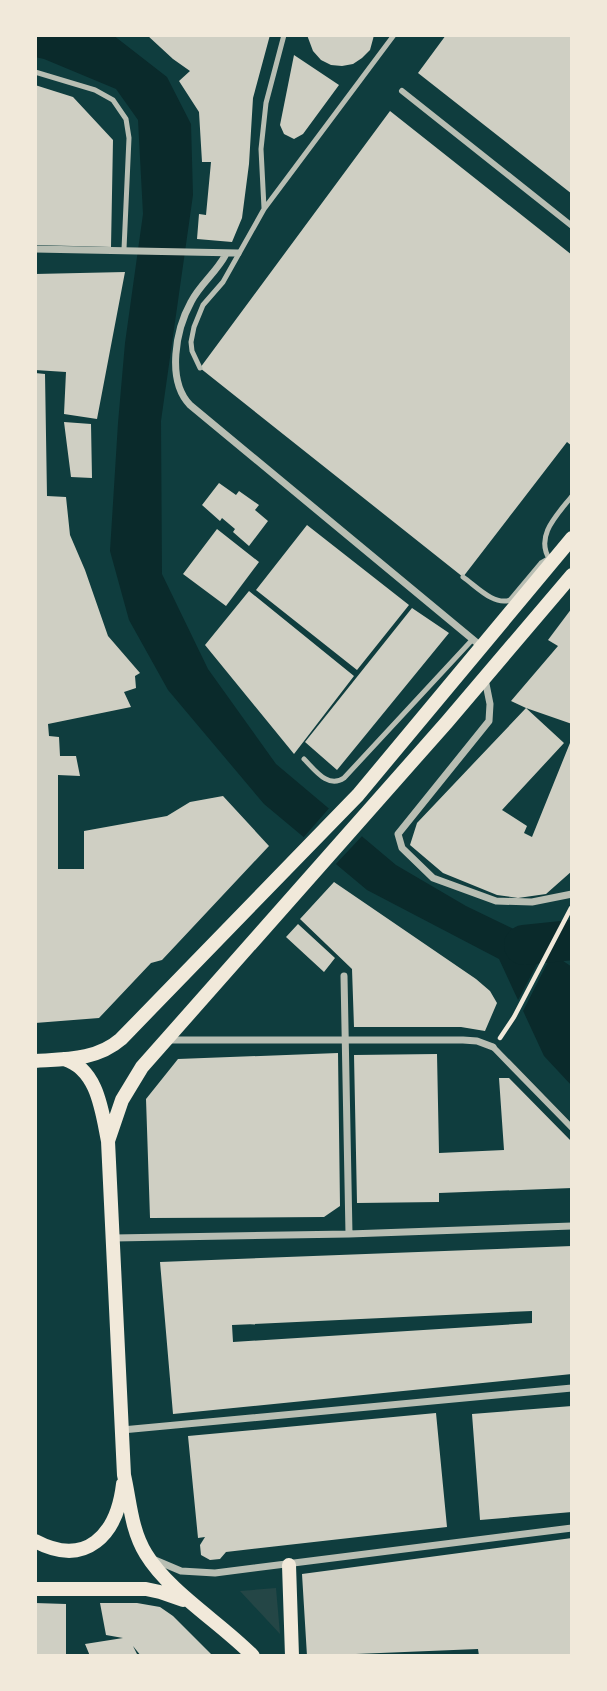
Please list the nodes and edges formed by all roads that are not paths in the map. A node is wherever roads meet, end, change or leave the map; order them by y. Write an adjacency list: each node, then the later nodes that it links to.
1 (284, 35): 5 (lane)
2 (394, 35): 5 (lane)
3 (35, 72): 8 (lane)
4 (402, 91): 6 (street)
5 (264, 209): 9 (lane)
6 (572, 226)
7 (35, 249): 8 (street)
8 (124, 249): 10 (street)
9 (238, 253): 10 (street); 11 (lane)
10 (226, 254): 17 (street)
11 (200, 368)
12 (572, 496): 14 (lane)
13 (572, 538): 14 (main road)
14 (552, 561): 15 (lane); 17 (main road)
15 (463, 577)
16 (571, 577): 18 (main road)
17 (478, 643): 19 (lane); 25 (main road)
18 (485, 679): 20 (street); 22 (main road)
19 (304, 759)
20 (572, 894)
21 (344, 976): 23 (street)
22 (165, 1040): 23 (street); 28 (main road)
23 (346, 1040): 24 (street); 30 (street)
24 (493, 1047): 27 (street)
25 (63, 1059): 26 (main road); 28 (main road)
26 (35, 1061)
27 (572, 1128)
28 (108, 1141): 31 (main road)
29 (572, 1226): 30 (street)
30 (349, 1234): 31 (street)
31 (114, 1238): 33 (main road)
32 (572, 1388): 33 (street)
33 (121, 1430): 34 (main road)
34 (124, 1475): 36 (main road); 37 (main road)
35 (572, 1528): 38 (street)
36 (35, 1541)
37 (147, 1556): 38 (street); 40 (main road)
38 (289, 1565): 42 (main road)
39 (35, 1589): 40 (main road)
40 (197, 1607): 41 (main road)
41 (253, 1656)
42 (292, 1656)

